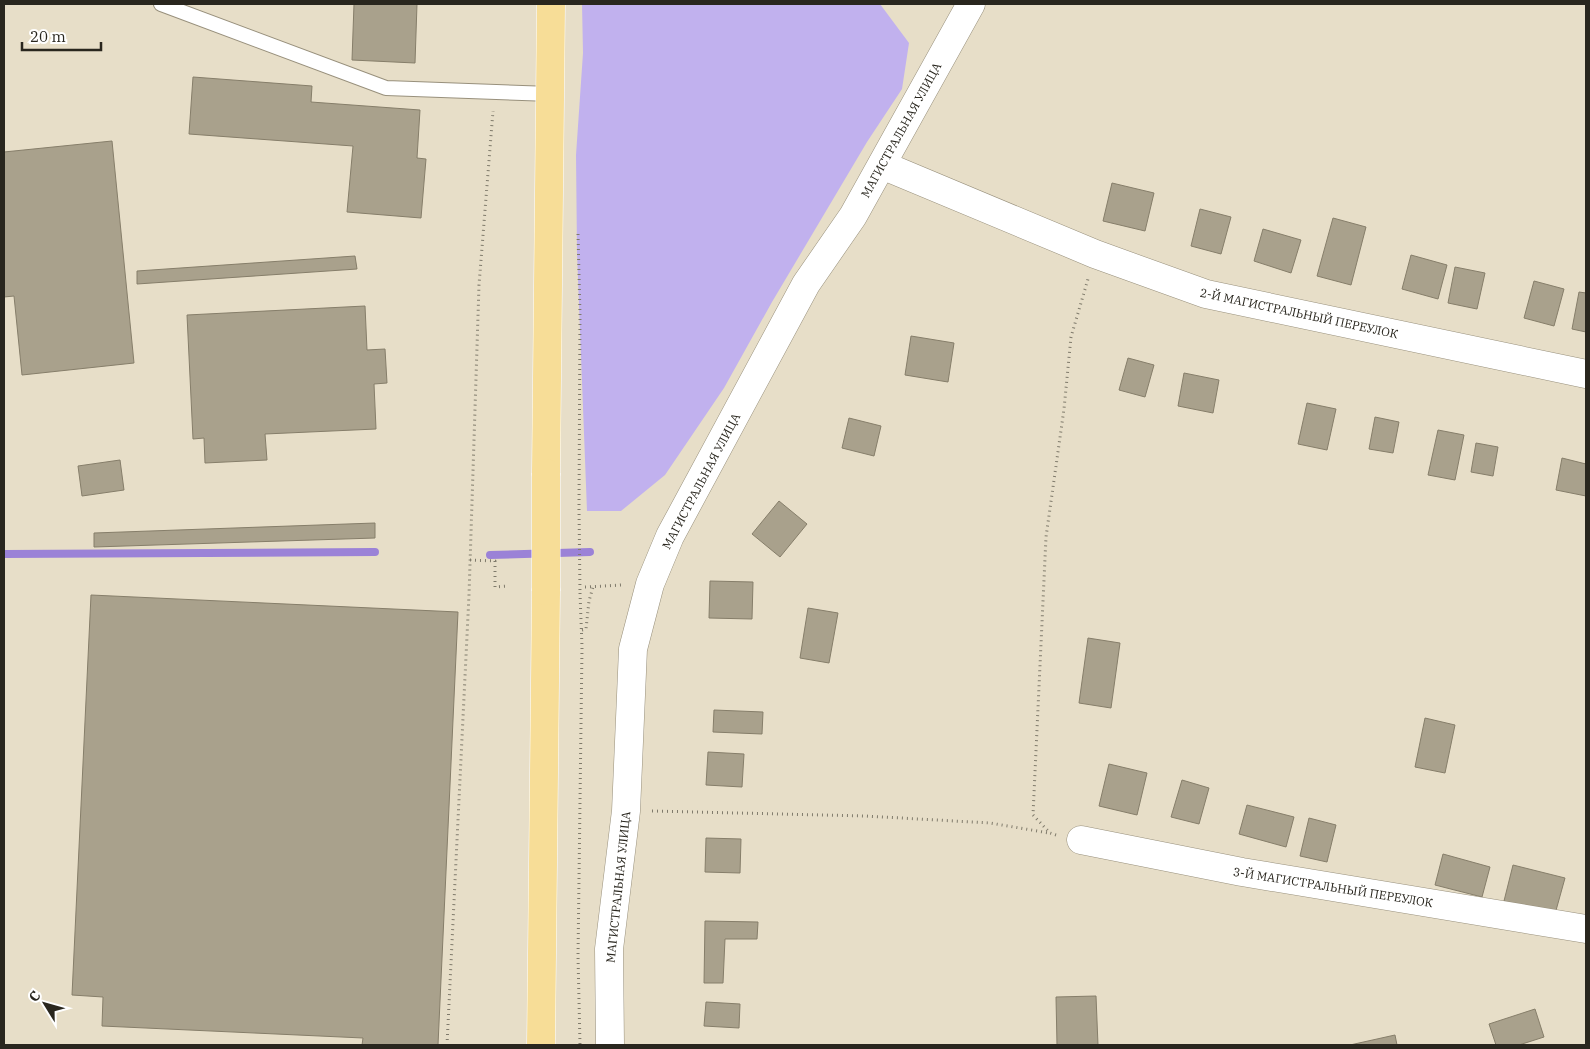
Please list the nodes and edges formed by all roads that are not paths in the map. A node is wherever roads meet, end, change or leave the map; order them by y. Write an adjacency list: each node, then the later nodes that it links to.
1 (161, 4): 4 (lane)
2 (551, 4): 4 (main road)
3 (971, 4): 5 (street, МАГИСТРАЛЬНАЯ УЛИЦА)
4 (551, 94): 9 (main road, bridge)
5 (882, 165): 6 (street, 2-Й МАГИСТРАЛЬНЫЙ ПЕРЕУЛОК); 10 (street, МАГИСТРАЛЬНАЯ УЛИЦА)
6 (1586, 374)
7 (1081, 840): 8 (street, 3-Й МАГИСТРАЛЬНЫЙ ПЕРЕУЛОК)
8 (1586, 929)
9 (541, 1045)
10 (610, 1045)

